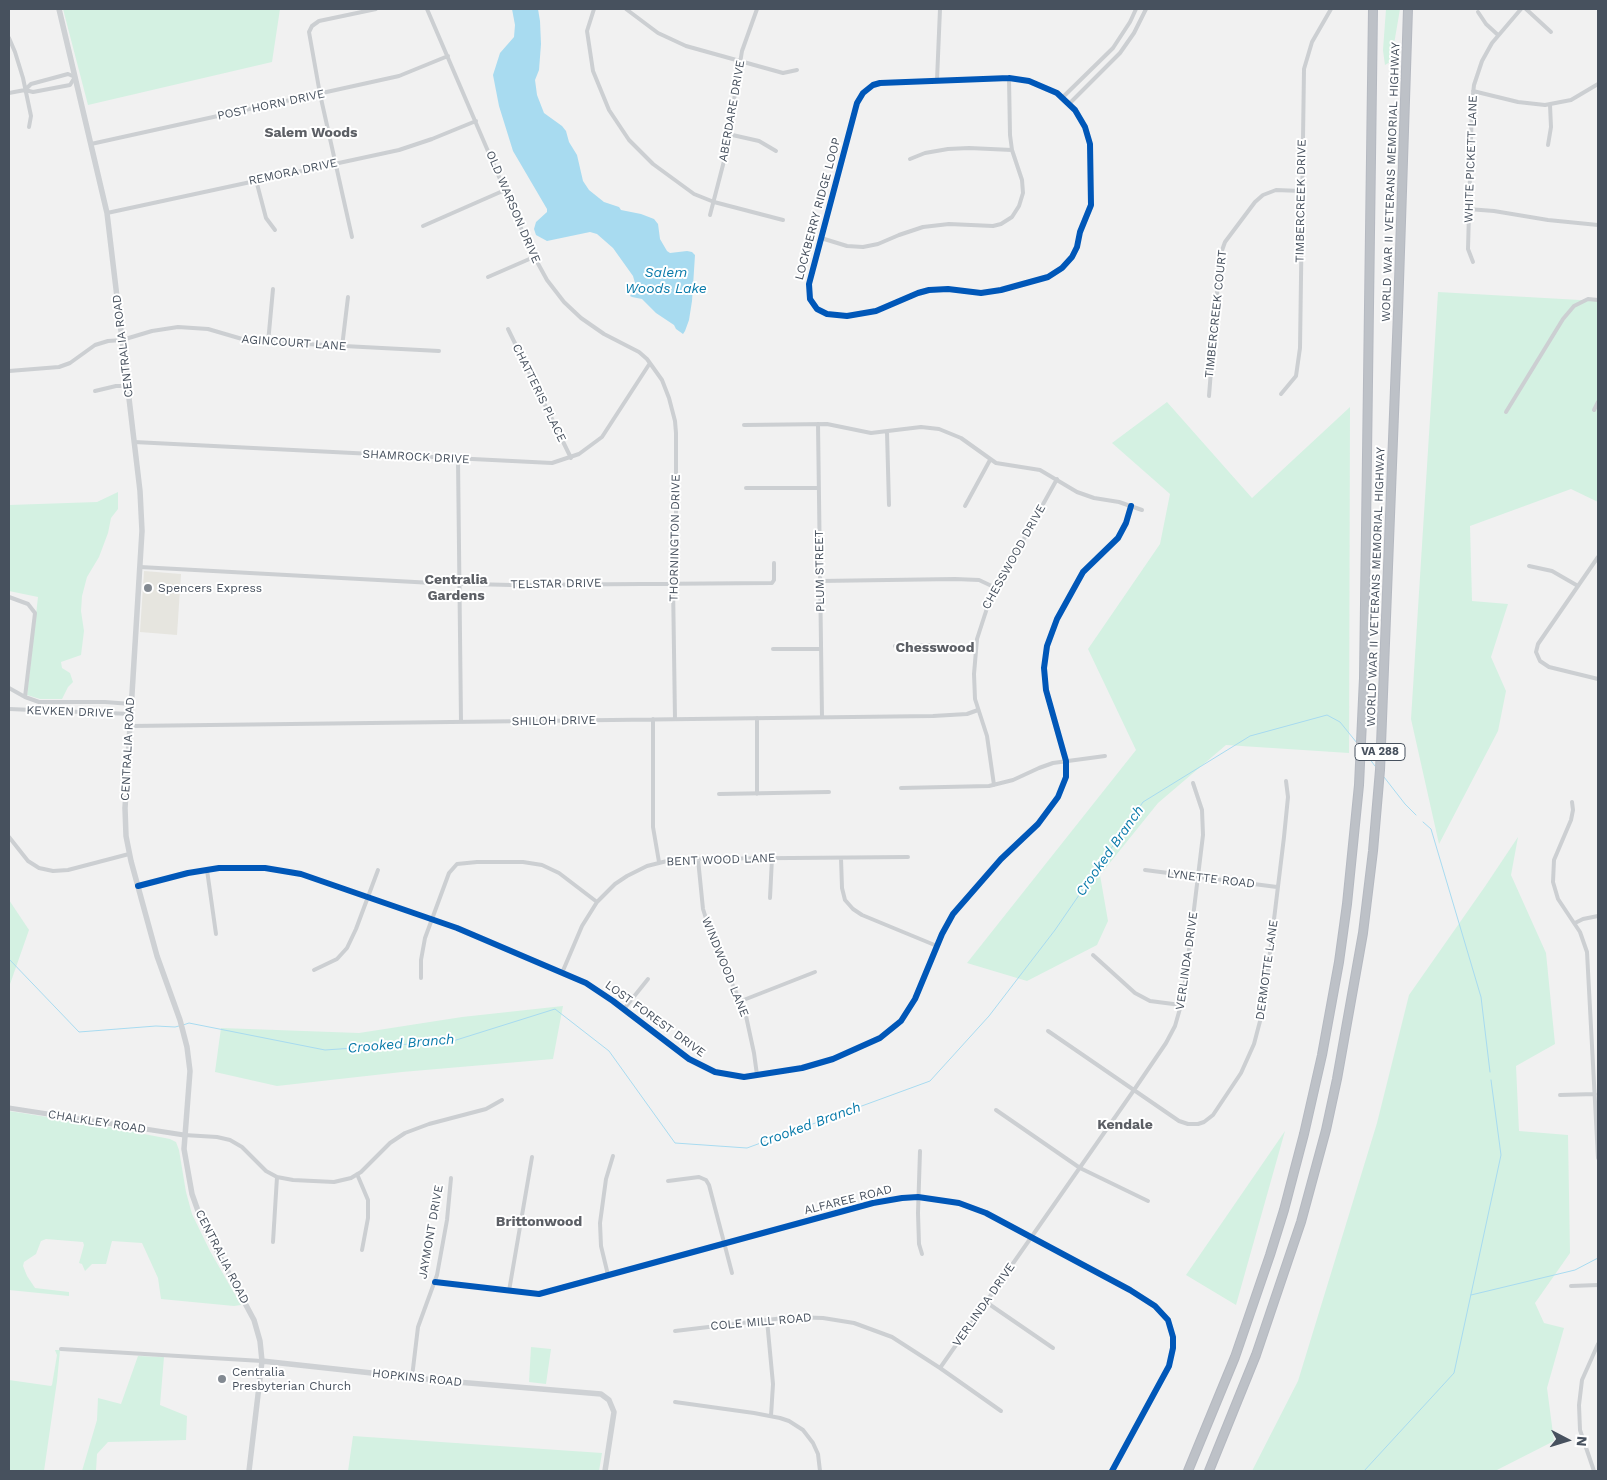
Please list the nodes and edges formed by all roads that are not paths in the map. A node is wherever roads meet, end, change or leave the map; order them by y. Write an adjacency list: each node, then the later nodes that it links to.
1 (59, 9): 24 (main road, CENTRALIA ROAD)
2 (376, 9): 31 (street)
3 (427, 9): 21 (street, OLD WARSON DRIVE)
4 (594, 9): 47 (street)
5 (626, 9): 22 (street)
6 (757, 9): 22 (street, ABERDARE DRIVE)
7 (940, 9): 26 (street)
8 (1136, 9): 19 (street)
9 (1146, 9): 20 (street)
10 (1331, 9): 46 (street, TIMBERCREEK DRIVE)
11 (1373, 9): 205 (highway, WORLD WAR II VETERANS MEMORIAL HIGHWAY / VA 288)
12 (1408, 9): 206 (highway, WORLD WAR II VETERANS MEMORIAL HIGHWAY / VA 288)
13 (1521, 9): 17 (street, WHITE PICKETT LANE)
14 (1526, 9): 16 (street)
15 (1478, 12): 17 (street)
16 (1551, 32)
17 (1498, 34): 29 (street, WHITE PICKETT LANE)
18 (9, 38): 28 (street)
19 (1113, 48): 20 (street); 32 (street)
20 (1120, 53): 33 (street)
21 (448, 56): 31 (street, POST HORN DRIVE); 35 (street, OLD WARSON DRIVE)
22 (740, 61): 23 (street); 37 (street, ABERDARE DRIVE)
23 (797, 70)
24 (75, 77): 28 (street); 28 (street); 38 (main road, CENTRALIA ROAD)
25 (1009, 78): 26 (street, LOCKBERRY RIDGE LOOP); 32 (street, LOCKBERRY RIDGE LOOP); 40 (street)
26 (937, 80): 56 (street, LOCKBERRY RIDGE LOOP)
27 (1598, 84): 34 (street)
28 (26, 90): 30 (street); 36 (street)
29 (1474, 91): 34 (street); 48 (street, WHITE PICKETT LANE)
30 (9, 93)
31 (320, 94): 38 (street, POST HORN DRIVE); 43 (street)
32 (1063, 97): 33 (street, LOCKBERRY RIDGE LOOP)
33 (1070, 104): 56 (street, LOCKBERRY RIDGE LOOP)
34 (1550, 105): 39 (street)
35 (476, 120): 43 (street, REMORA DRIVE); 45 (street, OLD WARSON DRIVE)
36 (29, 127)
37 (728, 134): 41 (street); 47 (street, ABERDARE DRIVE)
38 (91, 144): 49 (main road, CENTRALIA ROAD)
39 (1548, 146)
40 (1012, 150): 42 (street); 56 (street)
41 (776, 151)
42 (910, 159)
43 (335, 163): 44 (street, REMORA DRIVE); 55 (street)
44 (256, 180): 49 (street, REMORA DRIVE); 54 (street)
45 (506, 190): 53 (street); 57 (street, OLD WARSON DRIVE)
46 (1302, 191): 72 (street, TIMBERCREEK DRIVE); 73 (street, TIMBERCREEK COURT)
47 (714, 202): 50 (street, ABERDARE DRIVE); 51 (street)
48 (1468, 209): 52 (street); 58 (street, WHITE PICKETT LANE)
49 (107, 214): 64 (main road, CENTRALIA ROAD)
50 (710, 215)
51 (783, 220)
52 (1598, 225)
53 (423, 226)
54 (275, 230)
55 (352, 237)
56 (821, 238)
57 (534, 257): 59 (street); 68 (street, OLD WARSON DRIVE)
58 (1473, 262)
59 (488, 277)
60 (273, 289): 65 (street)
61 (348, 297): 66 (street)
62 (1598, 300): 76 (street)
63 (508, 329): 81 (street, CHATTERIS PLACE)
64 (122, 340): 65 (street, AGINCOURT LANE); 69 (street, AGINCOURT LANE); 70 (main road, CENTRALIA ROAD)
65 (268, 343): 66 (street, AGINCOURT LANE)
66 (342, 347): 67 (street, AGINCOURT LANE)
67 (439, 351)
68 (650, 363): 81 (street, SHAMROCK DRIVE); 96 (street, THORNINGTON DRIVE)
69 (9, 371)
70 (128, 386): 71 (street); 80 (main road, CENTRALIA ROAD)
71 (95, 391)
72 (1281, 394)
73 (1209, 396)
74 (1598, 402): 75 (street)
75 (1594, 410)
76 (1506, 412)
77 (818, 424): 78 (street); 79 (street); 86 (street, PLUM STREET)
78 (744, 425)
79 (887, 432): 83 (street); 87 (street)
80 (134, 442): 82 (street, SHAMROCK DRIVE); 94 (main road, CENTRALIA ROAD)
81 (571, 458): 82 (street, SHAMROCK DRIVE)
82 (458, 459): 97 (street)
83 (990, 460): 84 (street); 88 (street)
84 (1057, 479): 89 (street); 99 (street, CHESSWOOD DRIVE)
85 (746, 488): 86 (street)
86 (819, 488): 95 (street, PLUM STREET)
87 (889, 504)
88 (965, 506)
89 (1132, 506): 90 (street); 119 (street, LOST FOREST DRIVE)
90 (1142, 510)
91 (1598, 557): 98 (street)
92 (774, 563): 96 (street, TELSTAR DRIVE)
93 (1530, 566): 98 (street)
94 (140, 567): 97 (street, TELSTAR DRIVE); 108 (main road, CENTRALIA ROAD)
95 (820, 581): 99 (street); 102 (street, PLUM STREET)
96 (673, 583): 97 (street, TELSTAR DRIVE); 115 (street, THORNINGTON DRIVE)
97 (459, 584): 116 (street)
98 (1578, 586): 105 (street)
99 (996, 588): 104 (street, CHESSWOOD DRIVE)
100 (9, 597): 107 (street)
101 (895, 646): 104 (street)
102 (821, 648): 103 (street); 112 (street, PLUM STREET)
103 (773, 649)
104 (975, 649): 110 (street, CHESSWOOD DRIVE)
105 (1598, 679)
106 (9, 688): 107 (street)
107 (25, 697): 108 (street)
108 (131, 704): 111 (main road, CENTRALIA ROAD)
109 (9, 708): 111 (street, KEVKEN DRIVE)
110 (978, 710): 112 (street, SHILOH DRIVE); 122 (street, CHESSWOOD DRIVE)
111 (130, 714): 117 (main road, CENTRALIA ROAD)
112 (822, 717): 113 (street, SHILOH DRIVE)
113 (756, 718): 115 (street, SHILOH DRIVE); 126 (street)
114 (652, 719): 115 (street, SHILOH DRIVE); 116 (street, SHILOH DRIVE); 134 (street)
115 (675, 719)
116 (461, 722): 117 (street, SHILOH DRIVE)
117 (130, 726): 129 (main road, CENTRALIA ROAD)
118 (1105, 756): 119 (street)
119 (1066, 761): 122 (street); 148 (street, LOST FOREST DRIVE)
120 (1286, 781): 140 (street, DERMOTTE LANE)
121 (1193, 783): 138 (street, VERLINDA DRIVE)
122 (994, 785): 123 (street)
123 (901, 788)
124 (829, 792): 126 (street)
125 (719, 794): 126 (street)
126 (757, 794)
127 (1572, 802): 146 (street)
128 (9, 837): 129 (street)
129 (129, 854): 139 (main road, CENTRALIA ROAD)
130 (908, 856): 132 (street, BENT WOOD LANE)
131 (772, 858): 132 (street, BENT WOOD LANE); 133 (street, BENT WOOD LANE); 142 (street)
132 (842, 858): 148 (street)
133 (698, 859): 134 (street, BENT WOOD LANE); 155 (street, WINDWOOD LANE)
134 (659, 862): 143 (street, BENT WOOD LANE)
135 (207, 870): 139 (street, LOST FOREST DRIVE); 141 (street, LOST FOREST DRIVE); 147 (street)
136 (378, 870): 141 (street)
137 (1146, 870): 138 (street, LYNETTE ROAD)
138 (1198, 877): 140 (street, LYNETTE ROAD); 156 (street, VERLINDA DRIVE)
139 (138, 886): 166 (main road, CENTRALIA ROAD)
140 (1277, 887): 160 (street, DERMOTTE LANE)
141 (368, 897): 145 (street, LOST FOREST DRIVE); 150 (street)
142 (770, 898)
143 (597, 902): 145 (street); 152 (street, BENT WOOD LANE)
144 (1598, 916): 146 (street)
145 (431, 920): 152 (street, LOST FOREST DRIVE); 153 (street)
146 (1575, 923): 161 (street)
147 (216, 934)
148 (937, 946): 159 (street, LOST FOREST DRIVE)
149 (1093, 955): 156 (street)
150 (314, 970)
151 (815, 972): 155 (street)
152 (562, 974): 157 (street, LOST FOREST DRIVE)
153 (421, 978)
154 (648, 979): 157 (street)
155 (740, 1002): 159 (street, WINDWOOD LANE)
156 (1181, 1005): 160 (street, VERLINDA DRIVE)
157 (624, 1009): 159 (street, LOST FOREST DRIVE)
158 (1048, 1031): 160 (street, DERMOTTE LANE)
159 (757, 1075)
160 (1134, 1090): 171 (street, VERLINDA DRIVE)
161 (1595, 1094): 162 (street); 170 (street)
162 (1560, 1096)
163 (502, 1100): 172 (street)
164 (9, 1108): 166 (street, CHALKLEY ROAD)
165 (996, 1110): 171 (street)
166 (184, 1135): 173 (street); 195 (main road, CENTRALIA ROAD)
167 (920, 1151): 176 (street)
168 (612, 1156): 184 (street)
169 (532, 1157): 188 (street)
170 (1598, 1158)
171 (1080, 1168): 177 (street); 178 (street, VERLINDA DRIVE)
172 (358, 1174): 173 (street); 181 (street)
173 (277, 1177): 179 (street)
174 (451, 1178): 185 (street, JAYMONT DRIVE)
175 (668, 1181): 180 (street)
176 (918, 1197): 178 (street, ALFAREE ROAD); 180 (street, ALFAREE ROAD); 182 (street)
177 (1148, 1201)
178 (1031, 1237): 189 (street, VERLINDA DRIVE); 204 (street, ALFAREE ROAD)
179 (273, 1242)
180 (723, 1244): 183 (street); 184 (street, ALFAREE ROAD)
181 (362, 1250)
182 (922, 1254)
183 (732, 1273)
184 (608, 1275): 188 (street, ALFAREE ROAD)
185 (435, 1282): 188 (street, ALFAREE ROAD); 197 (street, JAYMONT DRIVE)
186 (1598, 1285): 187 (street)
187 (1571, 1286)
188 (509, 1291)
189 (986, 1302): 193 (street); 196 (street, VERLINDA DRIVE)
190 (768, 1320): 191 (street, COLE MILL ROAD); 196 (street, COLE MILL ROAD); 200 (street)
191 (675, 1330)
192 (1598, 1344): 207 (street)
193 (1053, 1348)
194 (61, 1349): 195 (street, HOPKINS ROAD)
195 (262, 1361): 197 (main road, HOPKINS ROAD); 201 (main road, CENTRALIA ROAD)
196 (940, 1368): 199 (street, COLE MILL ROAD)
197 (412, 1377): 202 (main road, HOPKINS ROAD)
198 (675, 1402): 200 (street)
199 (1001, 1411)
200 (771, 1416): 203 (street)
201 (249, 1471)
202 (605, 1471)
203 (820, 1471)
204 (1112, 1471)
205 (1188, 1471)
206 (1209, 1471)
207 (1594, 1471)

